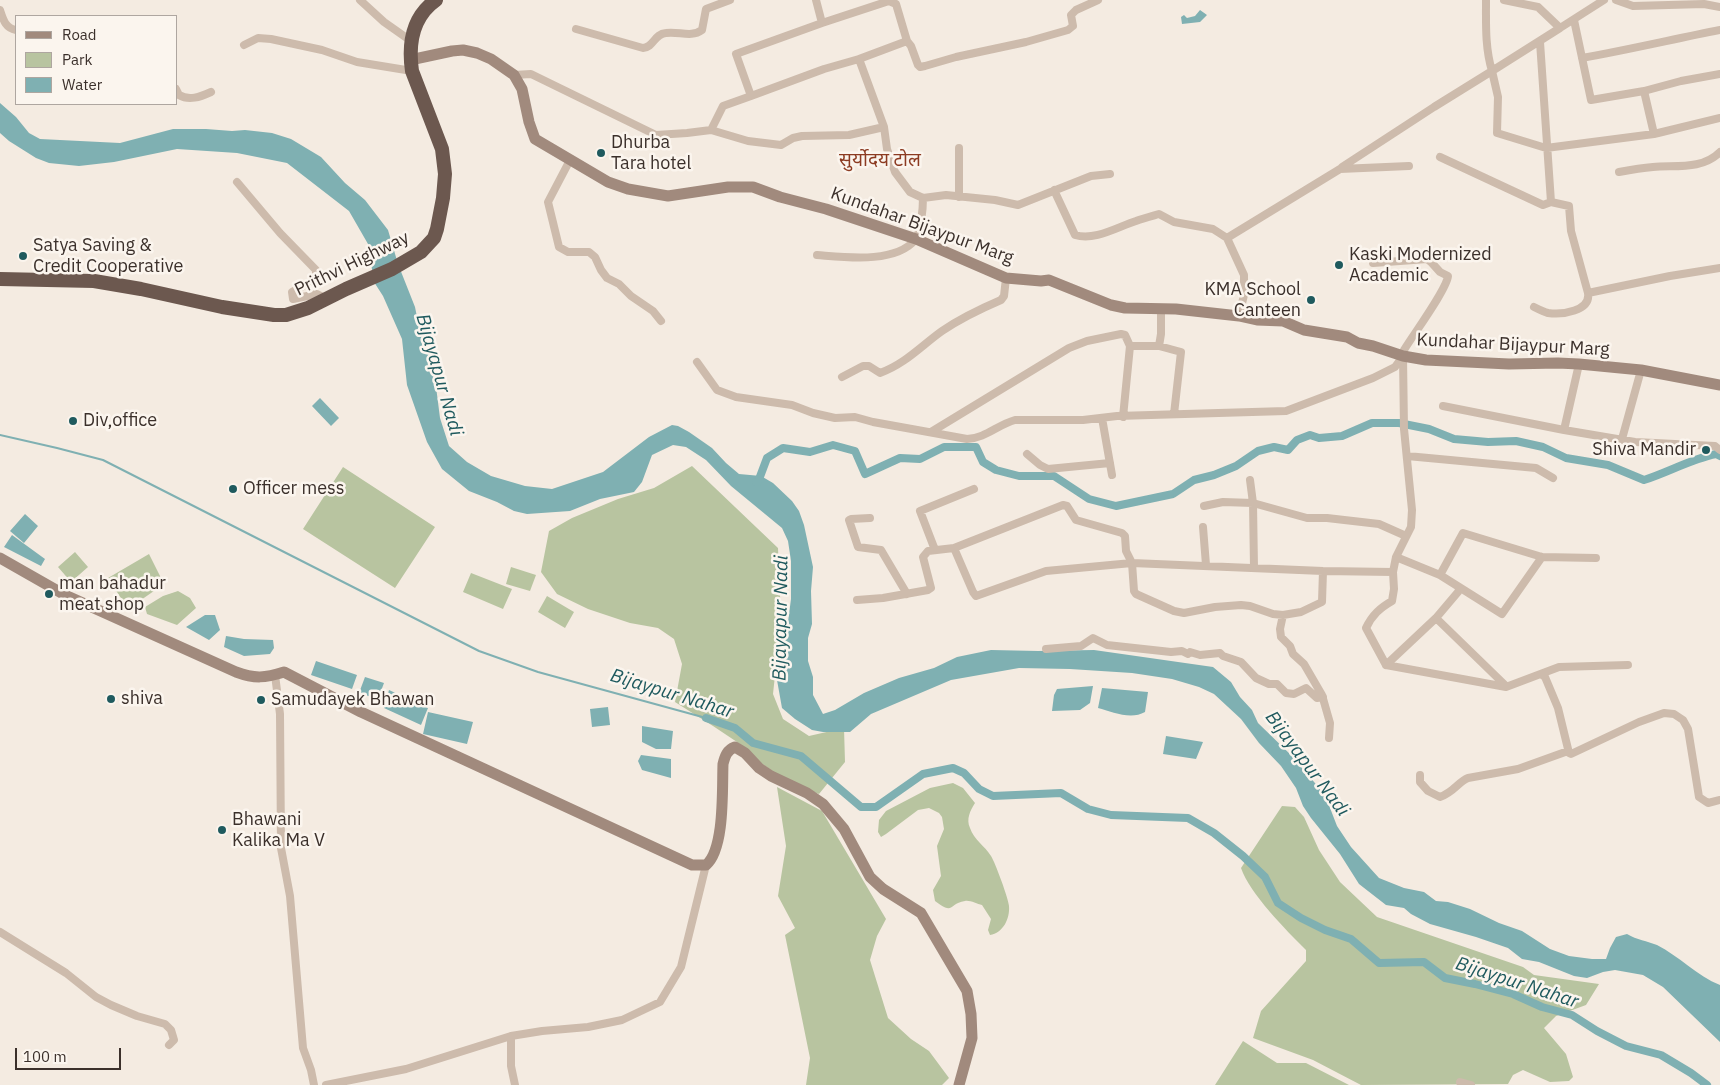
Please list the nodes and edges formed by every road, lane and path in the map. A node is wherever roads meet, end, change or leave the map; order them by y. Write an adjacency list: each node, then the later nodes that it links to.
1 (360, 0): 19 (street)
2 (436, 0): 19 (highway, Prithvi Highway)
3 (730, 0): 16 (street)
4 (816, 0): 14 (street)
5 (1098, 0): 20 (street)
6 (1486, 0): 26 (street)
7 (1504, 0): 10 (street)
8 (1604, 0): 13 (street)
9 (1616, 0): 11 (street)
10 (1539, 3): 15 (street)
11 (1720, 9)
12 (0, 10): 17 (street)
13 (1574, 20): 15 (street); 23 (street)
14 (822, 24): 20 (street); 32 (street)
15 (1560, 28): 21 (street)
16 (576, 29)
17 (15, 30)
18 (1720, 30): 23 (street)
19 (411, 41): 25 (highway, Prithvi Highway)
20 (906, 41): 24 (street)
21 (1540, 42): 26 (street); 38 (street)
22 (244, 45): 25 (street)
23 (1582, 58): 29 (street)
24 (859, 59): 32 (street); 34 (street)
25 (411, 65): 28 (main road); 59 (highway, Prithvi Highway)
26 (1492, 71): 38 (street); 43 (street)
27 (1720, 74): 29 (street)
28 (514, 75): 35 (street); 41 (main road, Kundahar Bijaypur Marg)
29 (1644, 91): 36 (street)
30 (211, 92): 31 (street)
31 (178, 93)
32 (751, 96): 35 (street)
33 (1720, 118): 36 (street)
34 (884, 127): 35 (street); 49 (street)
35 (711, 130)
36 (1654, 134): 38 (street)
37 (959, 148): 48 (street)
38 (1546, 148): 50 (street)
39 (1720, 152): 44 (street)
40 (1440, 157): 50 (street)
41 (570, 160): 52 (main road, Kundahar Bijaypur Marg); 63 (street)
42 (1409, 166): 43 (street)
43 (1340, 169): 51 (street)
44 (1619, 172)
45 (1110, 174): 47 (street)
46 (237, 182): 59 (street)
47 (1054, 190): 48 (street); 51 (street)
48 (959, 197): 49 (street)
49 (923, 198): 52 (street)
50 (1551, 202): 58 (street)
51 (1227, 238): 62 (street)
52 (916, 239): 53 (street); 56 (main road, Kundahar Bijaypur Marg)
53 (817, 255)
54 (1373, 263): 66 (street)
55 (1720, 268): 58 (street)
56 (1006, 278): 61 (main road, Kundahar Bijaypur Marg); 70 (street)
57 (0, 279): 59 (highway, Prithvi Highway)
58 (1588, 293): 60 (street)
59 (327, 299)
60 (1534, 307)
61 (1160, 309): 62 (main road, Kundahar Bijaypur Marg); 65 (street)
62 (1239, 316): 66 (main road, Kundahar Bijaypur Marg)
63 (661, 321)
64 (1130, 346): 65 (street); 74 (street); 77 (street)
65 (1159, 346): 73 (street)
66 (1403, 356): 68 (main road, Kundahar Bijaypur Marg); 73 (street); 82 (street)
67 (697, 362): 77 (street)
68 (1579, 364): 69 (main road, Kundahar Bijaypur Marg); 76 (street)
69 (1641, 370): 71 (main road, Kundahar Bijaypur Marg); 79 (street)
70 (842, 376)
71 (1720, 384)
72 (1443, 406): 76 (street)
73 (1174, 414): 74 (street)
74 (1123, 417): 75 (street)
75 (1102, 418): 77 (street); 83 (street)
76 (1564, 430): 79 (street)
77 (930, 432)
78 (1720, 437): 80 (street)
79 (1622, 439): 80 (street)
80 (1717, 448)
81 (1027, 454): 83 (street)
82 (1407, 456): 85 (street); 92 (street)
83 (1110, 462): 84 (street)
84 (1112, 475)
85 (1553, 478)
86 (1250, 480): 88 (street)
87 (974, 489): 94 (street)
88 (1253, 503): 89 (street); 92 (street); 101 (street)
89 (1204, 506)
90 (870, 518): 106 (street)
91 (1203, 527): 100 (street)
92 (1406, 536): 95 (street)
93 (954, 548): 94 (street); 99 (street); 99 (street)
94 (935, 550): 106 (street)
95 (1396, 556): 103 (street); 104 (street)
96 (1542, 557): 98 (street); 104 (street); 105 (street)
97 (0, 558): 114 (main road)
98 (1596, 558)
99 (1132, 564): 100 (street); 108 (street)
100 (1206, 565): 101 (street)
101 (1254, 568): 102 (street)
102 (1323, 571): 103 (street); 108 (street)
103 (1393, 572): 111 (street)
104 (1440, 575): 105 (street)
105 (1460, 588): 109 (street)
106 (907, 594): 107 (street)
107 (857, 600)
108 (1283, 615): 116 (street)
109 (1436, 618): 111 (street); 115 (street)
110 (1046, 648): 116 (street)
111 (1386, 665): 115 (street)
112 (1628, 665): 113 (street)
113 (1541, 674): 115 (street); 118 (street)
114 (275, 675): 121 (main road); 126 (street)
115 (1506, 686)
116 (1323, 697): 117 (street)
117 (1329, 738)
118 (1568, 751): 119 (street); 120 (street)
119 (1420, 774)
120 (1720, 800)
121 (706, 866): 123 (street); 129 (main road)
122 (0, 932): 124 (street)
123 (511, 1036): 127 (street); 128 (street)
124 (169, 1045)
125 (1460, 1082): 130 (street)
126 (314, 1085)
127 (326, 1085)
128 (515, 1085)
129 (959, 1085)
130 (1470, 1085)

